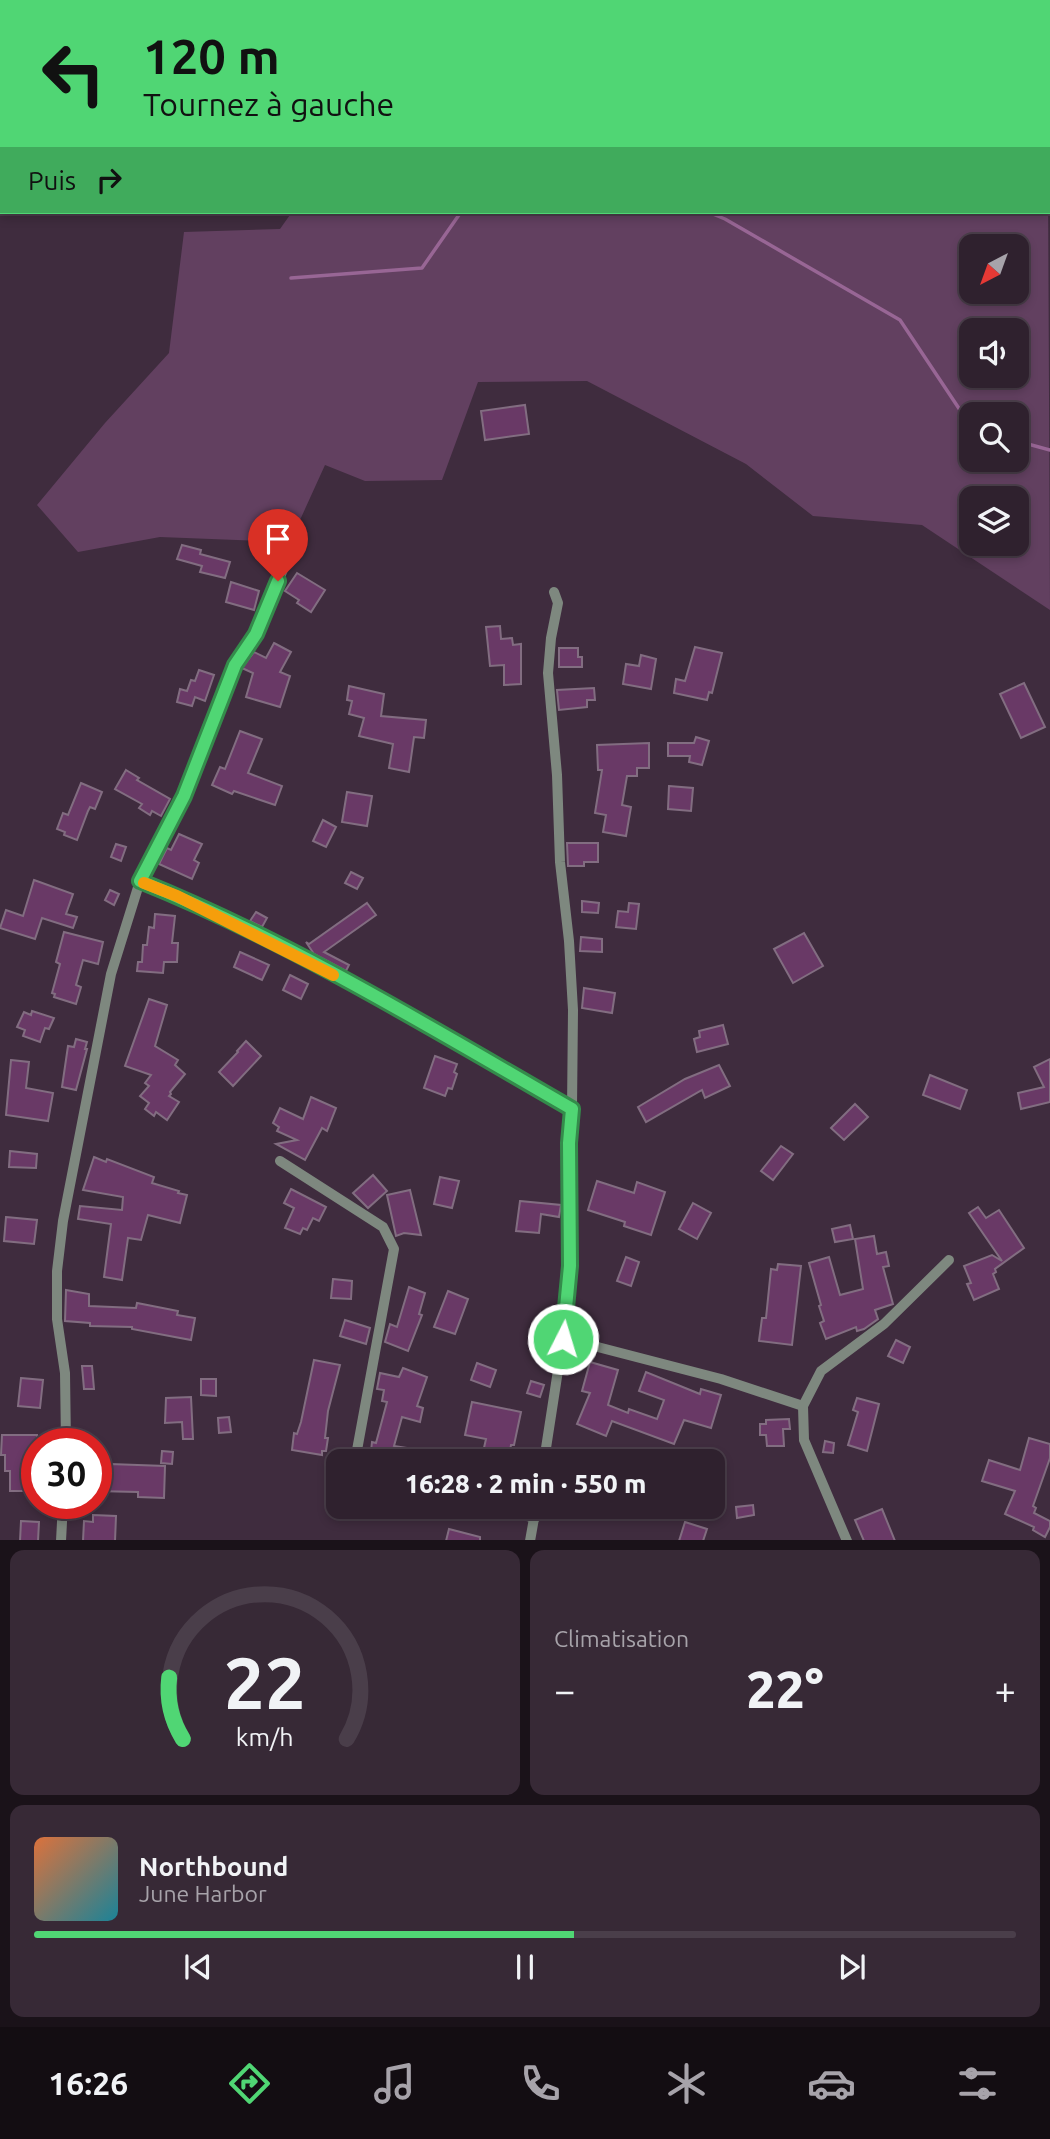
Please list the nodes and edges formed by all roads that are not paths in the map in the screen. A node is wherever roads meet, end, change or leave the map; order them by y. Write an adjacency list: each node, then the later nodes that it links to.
1 (287, 560): 3 (street)
2 (554, 592): 4 (street)
3 (140, 881): 4 (street); 9 (street)
4 (572, 1109): 7 (street)
5 (280, 1161): 10 (street)
6 (949, 1260): 8 (street)
7 (563, 1339): 8 (street); 11 (street)
8 (803, 1406): 16 (street)
9 (66, 1428)
10 (357, 1449)
11 (546, 1449)
12 (62, 1519): 14 (street)
13 (535, 1519): 15 (street)
14 (61, 1540)
15 (530, 1540)
16 (847, 1540)

